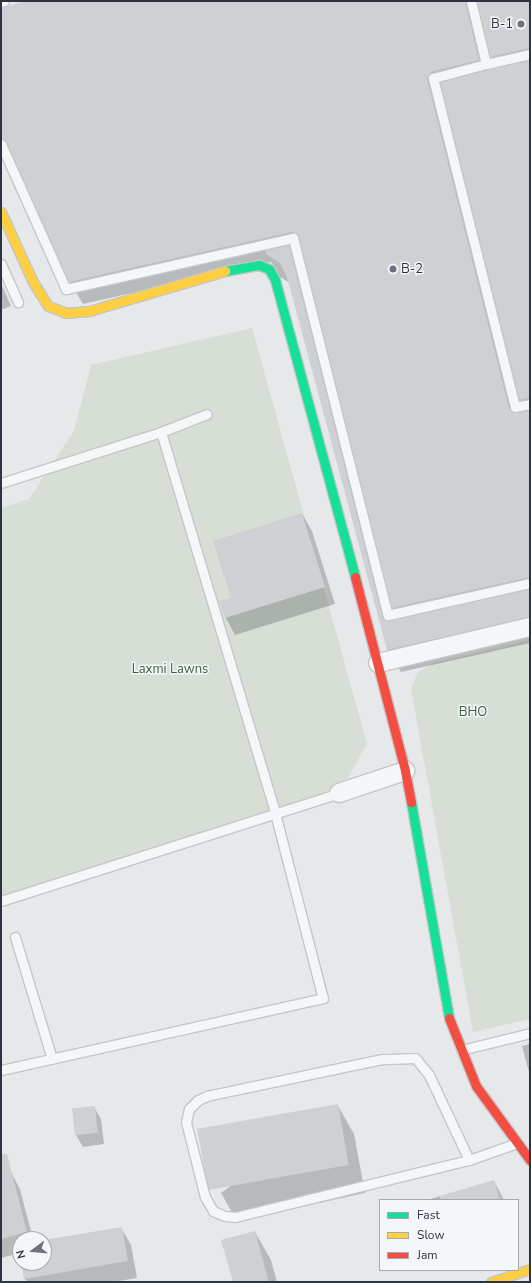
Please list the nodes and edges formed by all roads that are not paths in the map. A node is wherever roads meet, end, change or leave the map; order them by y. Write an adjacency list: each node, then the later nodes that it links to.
1 (4, 1): 3 (lane)
2 (471, 1): 5 (lane)
3 (1, 2)
4 (530, 54): 5 (lane)
5 (486, 64): 10 (lane)
6 (1, 144): 14 (lane)
7 (1, 212): 16 (street)
8 (1, 264): 9 (lane)
9 (18, 302)
10 (530, 404)
11 (207, 414): 12 (lane)
12 (161, 432): 13 (lane); 19 (lane)
13 (1, 483)
14 (530, 583)
15 (530, 627): 16 (street)
16 (378, 663): 17 (street)
17 (405, 771): 18 (street); 23 (street)
18 (339, 793): 19 (lane)
19 (275, 813): 20 (lane); 24 (lane)
20 (1, 901)
21 (15, 936): 24 (lane)
22 (530, 1033): 23 (lane)
23 (461, 1050): 26 (street)
24 (52, 1059): 25 (lane)
25 (1, 1070)
26 (517, 1143): 27 (lane); 28 (street)
27 (469, 1160): 27 (lane)
28 (530, 1160)
29 (530, 1269): 30 (street)
30 (491, 1282)

